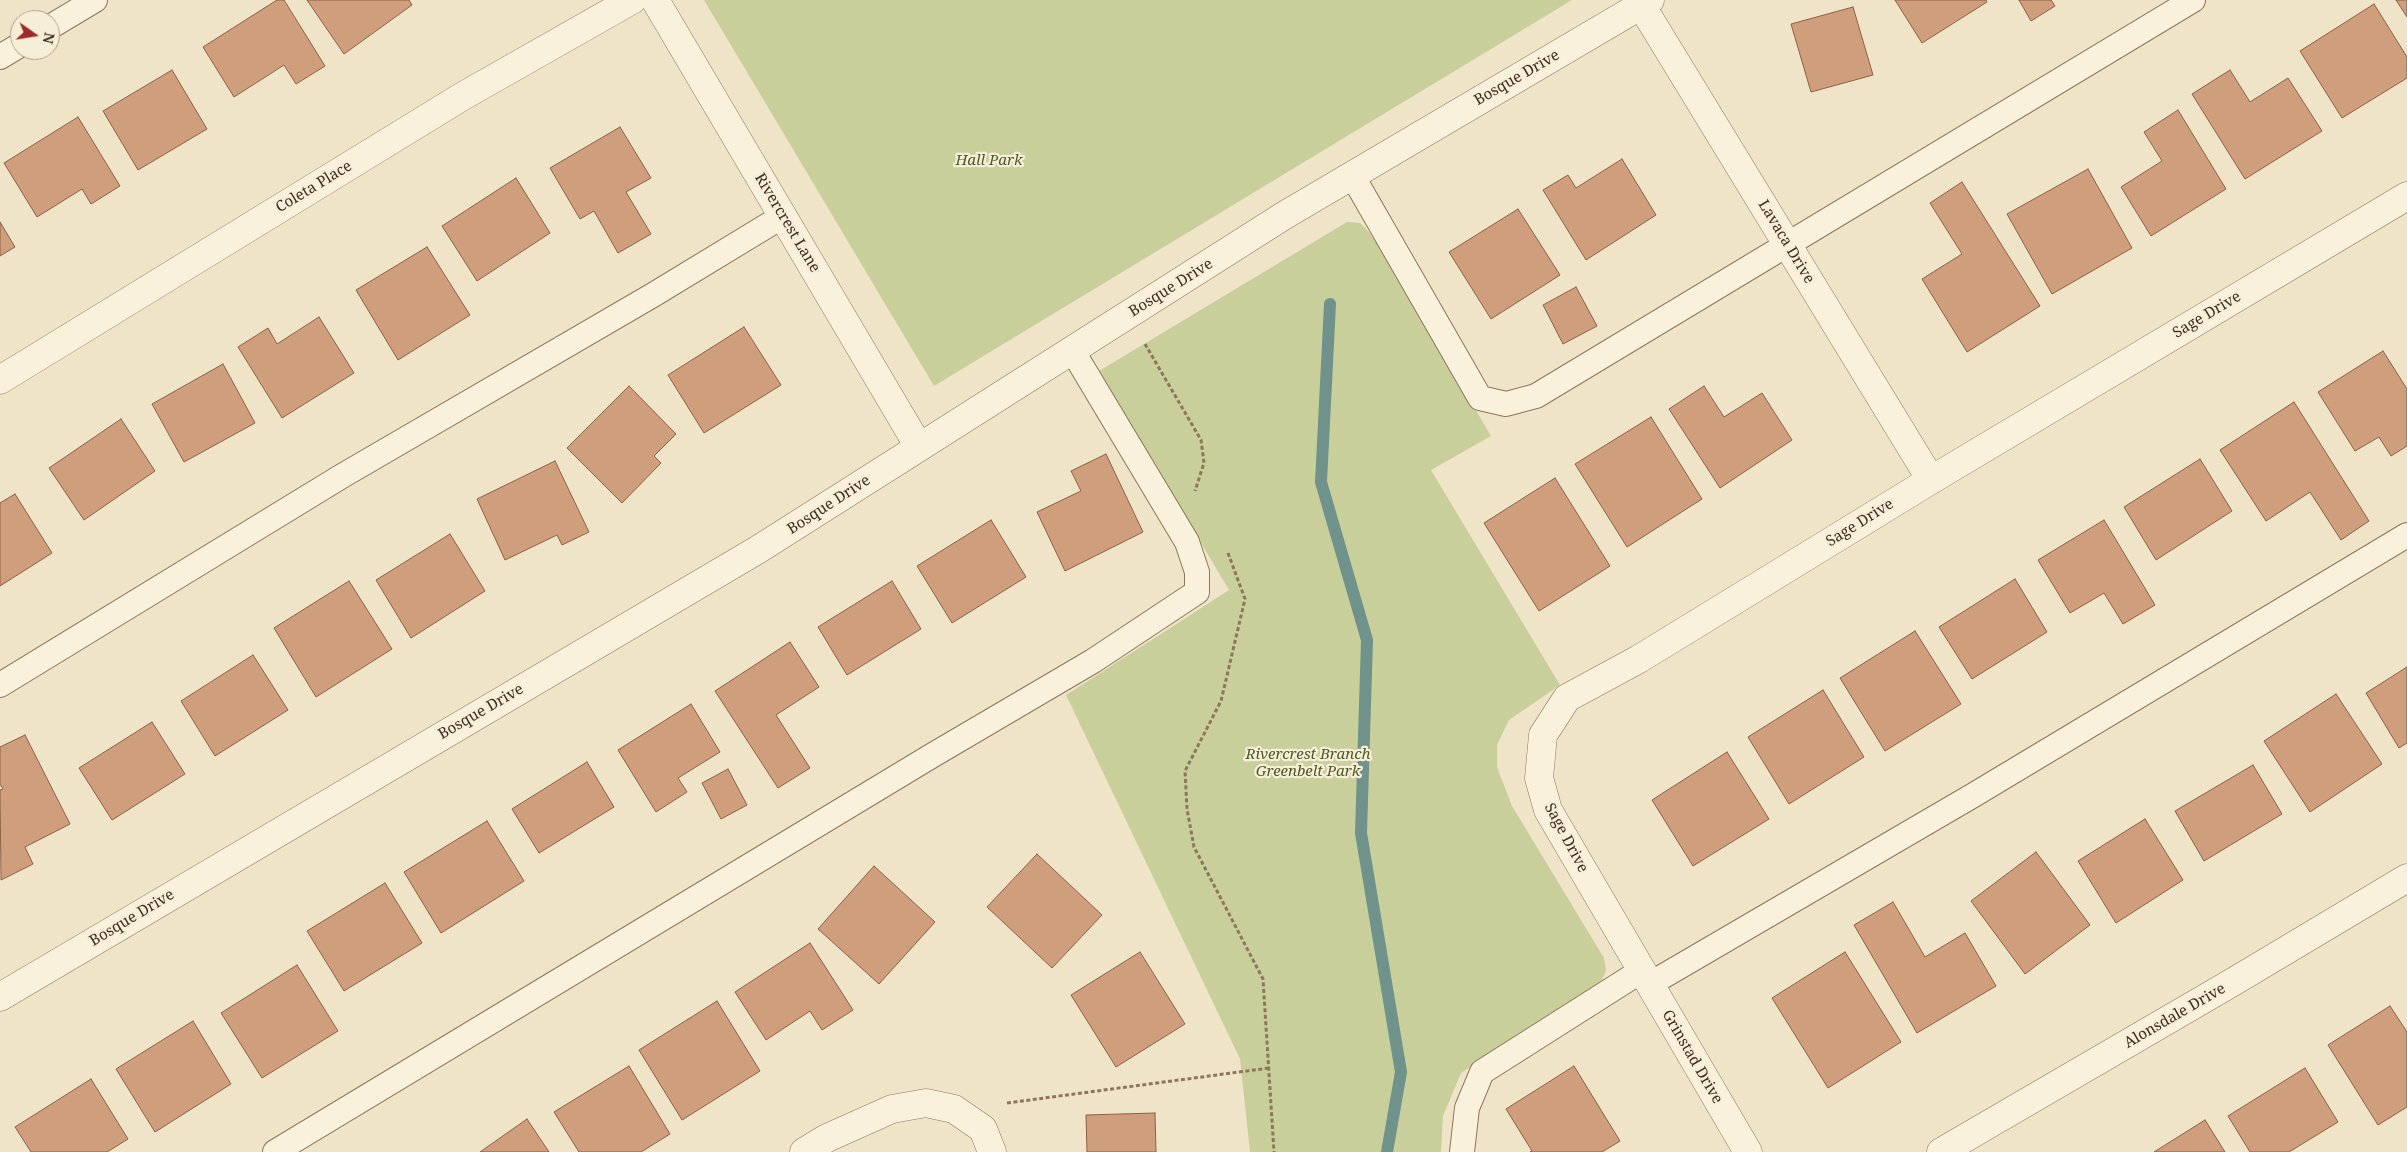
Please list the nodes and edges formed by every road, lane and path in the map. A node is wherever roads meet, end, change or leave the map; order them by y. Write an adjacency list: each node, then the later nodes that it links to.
1 (95, 0): 6 (lane)
2 (632, 0): 13 (street, Coleta Place)
3 (655, 0): 9 (street, Rivercrest Lane)
4 (2193, 0): 10 (lane)
5 (1645, 3): 7 (street, Bosque Drive); 10 (street, Lavaca Drive)
6 (60, 21)
7 (1352, 175): 10 (lane); 11 (street, Bosque Drive)
8 (2407, 196): 15 (street, Sage Drive)
9 (783, 216): 14 (street, Rivercrest Lane); 19 (lane)
10 (1787, 244): 15 (street, Lavaca Drive)
11 (1130, 314): 12 (street, Bosque Drive); 16 (path)
12 (1072, 350): 14 (street, Bosque Drive); 25 (lane)
13 (0, 380)
14 (919, 447): 22 (street, Bosque Drive)
15 (1931, 480): 21 (street, Sage Drive)
16 (1194, 494)
17 (2407, 535): 21 (lane)
18 (1227, 552): 23 (path)
19 (0, 684)
20 (2407, 878): 31 (street, Alonsdale Drive)
21 (1642, 973): 29 (lane); 30 (street, Grinstad Drive)
22 (0, 997)
23 (1269, 1068): 24 (path); 28 (path)
24 (954, 1109): 26 (street); 27 (street)
25 (275, 1152)
26 (804, 1152)
27 (992, 1152)
28 (1274, 1152)
29 (1462, 1152)
30 (1748, 1152)
31 (1941, 1152)

